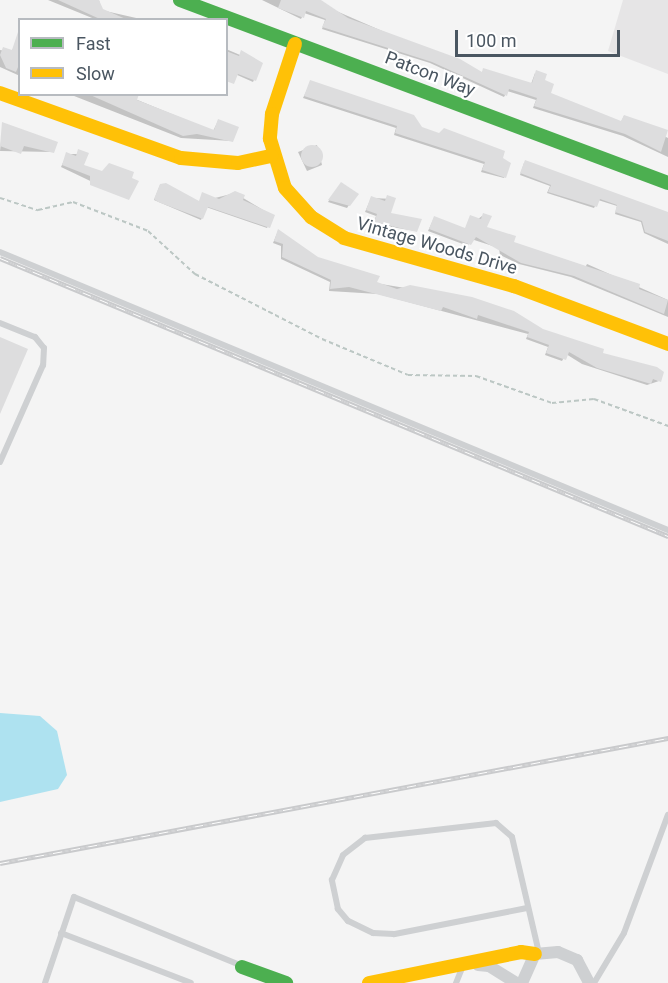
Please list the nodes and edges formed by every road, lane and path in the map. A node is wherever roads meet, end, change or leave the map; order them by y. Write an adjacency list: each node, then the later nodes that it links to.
1 (180, 0): 2 (street, Patcon Way)
2 (227, 18)
3 (228, 18): 4 (street, Patcon Way)
4 (296, 44): 6 (street, Vintage Woods Drive); 7 (street, Patcon Way)
5 (0, 93): 6 (street)
6 (271, 156): 11 (street, Vintage Woods Drive)
7 (668, 183)
8 (0, 198): 12 (path)
9 (0, 252): 14 (lane)
10 (0, 323): 13 (lane)
11 (668, 344)
12 (668, 426)
13 (0, 462)
14 (668, 530)
15 (668, 815): 29 (lane)
16 (527, 908): 16 (lane); 18 (lane)
17 (61, 933): 20 (lane); 21 (lane); 22 (lane)
18 (537, 954): 19 (street); 27 (street); 28 (street)
19 (466, 965): 24 (street); 25 (lane); 26 (street)
20 (242, 967): 23 (street)
21 (45, 983)
22 (191, 983)
23 (286, 983)
24 (371, 983)
25 (456, 983)
26 (516, 983)
27 (522, 983)
28 (588, 983)
29 (594, 983)

